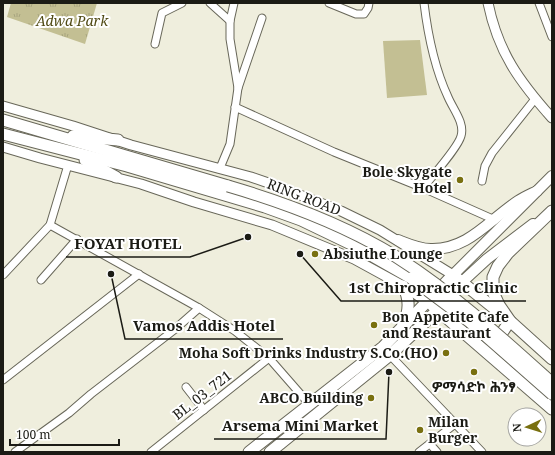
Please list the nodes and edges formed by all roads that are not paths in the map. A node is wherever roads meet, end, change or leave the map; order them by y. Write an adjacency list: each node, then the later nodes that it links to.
1 (182, 3): 12 (street)
2 (210, 3): 10 (street)
3 (234, 3): 10 (street)
4 (329, 3): 5 (street)
5 (369, 3)
6 (424, 3): 30 (street)
7 (488, 3): 14 (street)
8 (539, 3): 11 (street)
9 (262, 18): 13 (street)
10 (230, 21): 13 (street)
11 (552, 37)
12 (155, 44)
13 (238, 88): 16 (street)
14 (535, 99): 17 (street); 29 (street)
15 (3, 106): 21 (street, RING ROAD)
16 (235, 107): 26 (street); 30 (street)
17 (552, 118)
18 (3, 120): 20 (main road, RING ROAD)
19 (3, 134): 23 (main road, RING ROAD)
20 (53, 135): 21 (main road); 24 (main road, RING ROAD)
21 (118, 140): 26 (street, RING ROAD)
22 (3, 147): 25 (street)
23 (63, 149): 24 (main road, RING ROAD); 28 (main road)
24 (128, 162): 55 (main road, RING ROAD, bridge); 57 (main road, RING ROAD, bridge)
25 (68, 165): 28 (street); 34 (street)
26 (220, 168): 36 (street, RING ROAD)
27 (552, 176): 31 (main road)
28 (116, 177): 42 (street)
29 (482, 181)
30 (423, 188): 33 (street)
31 (537, 191): 33 (main road); 39 (main road)
32 (552, 211): 41 (main road); 46 (main road)
33 (495, 220): 36 (main road)
34 (50, 225): 35 (street); 38 (street)
35 (77, 239): 37 (street); 40 (street)
36 (398, 240): 39 (street, RING ROAD)
37 (139, 274): 44 (street); 54 (street)
38 (3, 275)
39 (453, 275): 41 (main road, RING ROAD); 43 (main road)
40 (41, 280)
41 (462, 282): 45 (main road); 46 (main road, RING ROAD)
42 (403, 286): 43 (street); 47 (main road)
43 (427, 302): 45 (main road); 47 (main road)
44 (199, 308): 50 (street); 63 (street)
45 (438, 310): 48 (main road); 49 (main road)
46 (510, 321): 49 (main road); 51 (main road, RING ROAD)
47 (396, 335): 48 (main road)
48 (387, 351): 52 (main road); 53 (main road); 61 (street)
49 (488, 353): 59 (main road)
50 (269, 358): 58 (street); 60 (street, BL_03_721)
51 (552, 359)
52 (356, 368): 53 (main road); 58 (main road)
53 (363, 378): 66 (main road)
54 (3, 380)
55 (552, 383)
56 (186, 387): 60 (street)
57 (552, 394)
58 (310, 405): 65 (main road)
59 (552, 409)
60 (204, 410): 64 (street, BL_03_721)
61 (455, 424): 62 (street); 69 (street)
62 (430, 444): 67 (street); 68 (street)
63 (14, 452)
64 (151, 452)
65 (249, 452)
66 (270, 452)
67 (419, 452)
68 (437, 452)
69 (482, 452)

